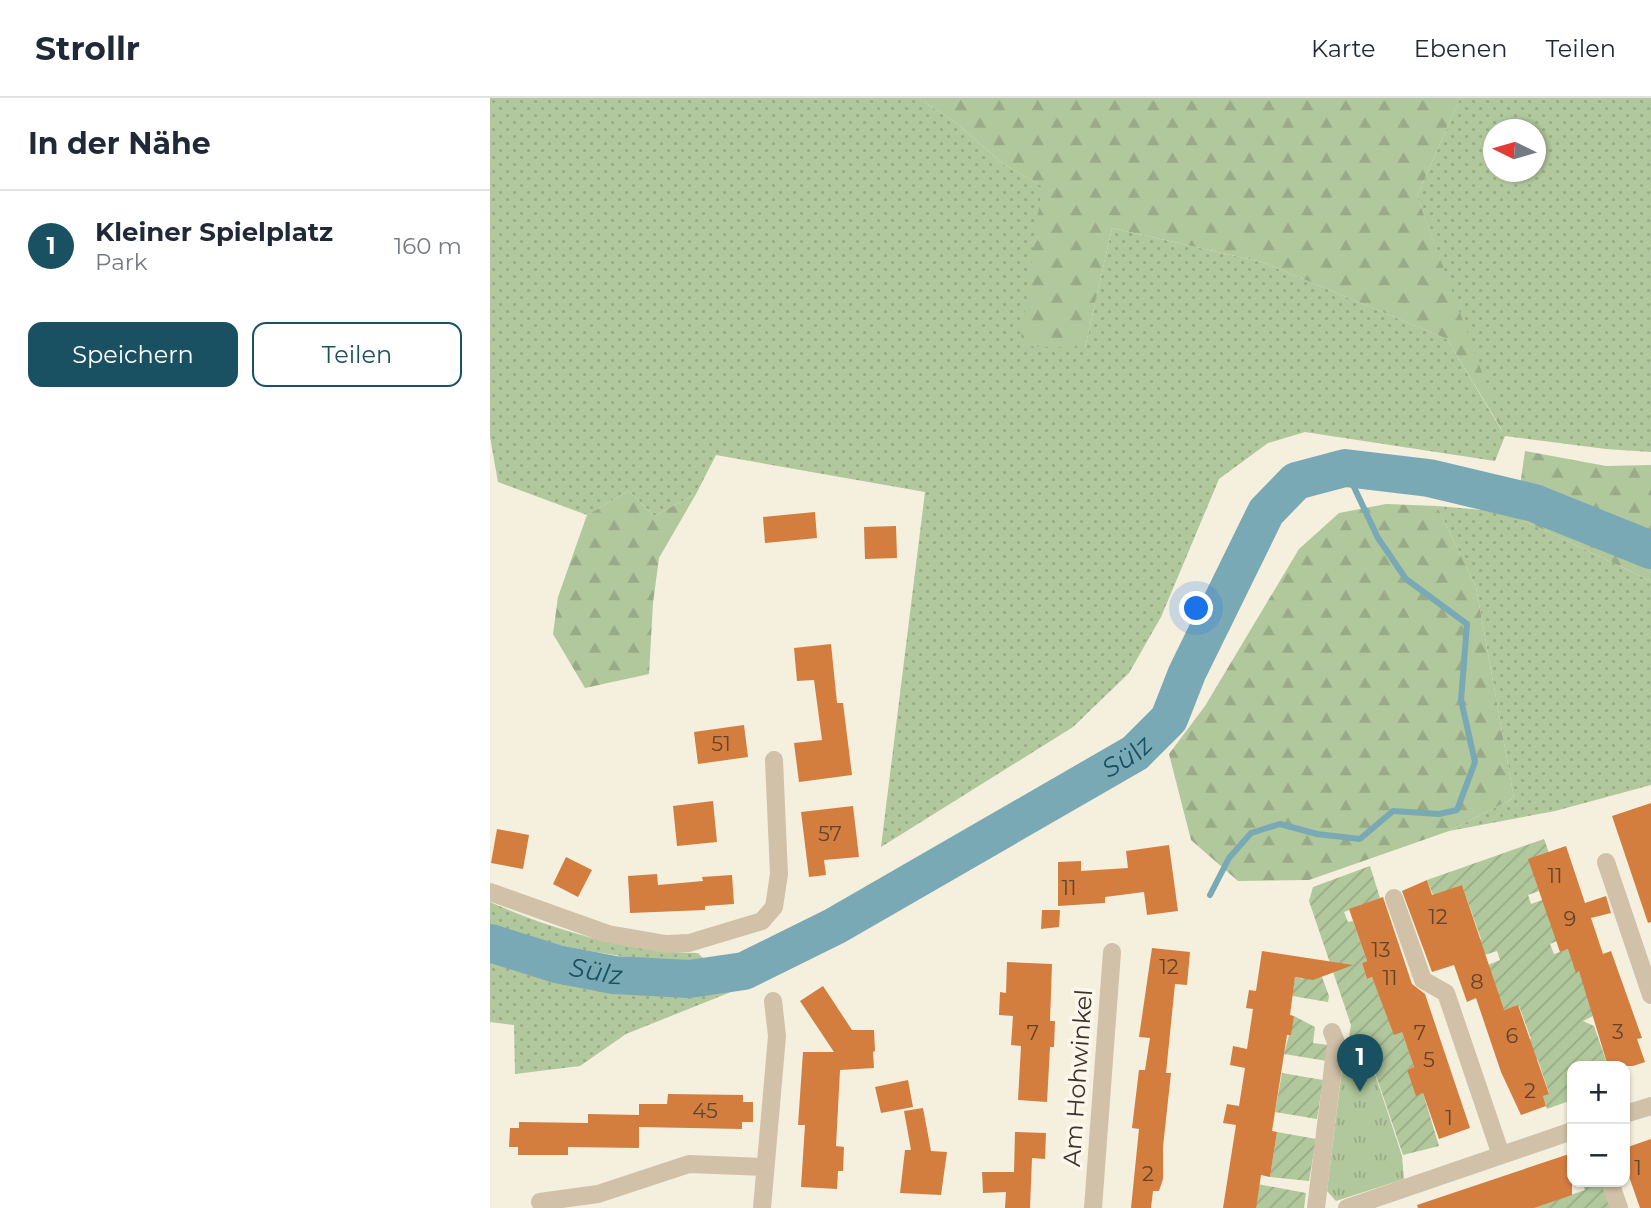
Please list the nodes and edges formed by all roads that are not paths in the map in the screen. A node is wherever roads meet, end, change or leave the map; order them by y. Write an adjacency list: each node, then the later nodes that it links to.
1 (774, 760): 3 (street)
2 (1605, 862): 6 (street)
3 (490, 892)
4 (1394, 898): 12 (street)
5 (1112, 952): 17 (street, Am Hohwinkel)
6 (1651, 995)
7 (773, 1002): 13 (street)
8 (1332, 1032): 18 (street)
9 (1651, 1106): 10 (street)
10 (1630, 1112)
11 (1567, 1133): 12 (street)
12 (1501, 1155): 19 (street)
13 (765, 1167): 15 (street); 16 (street)
14 (1612, 1187): 20 (street)
15 (540, 1202)
16 (762, 1208)
17 (1093, 1208)
18 (1316, 1208)
19 (1347, 1208)
20 (1619, 1208)

